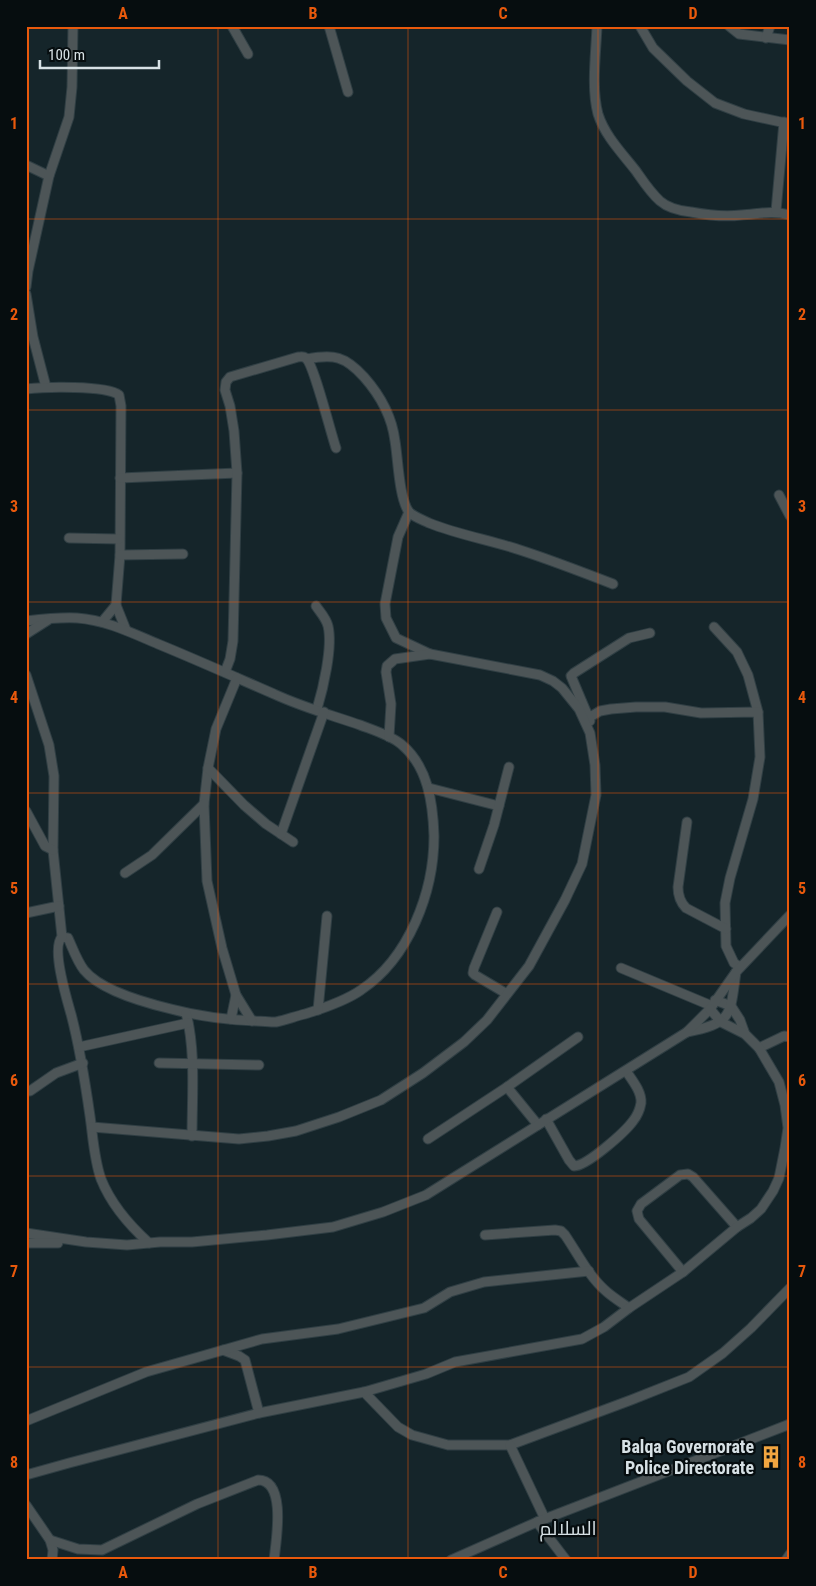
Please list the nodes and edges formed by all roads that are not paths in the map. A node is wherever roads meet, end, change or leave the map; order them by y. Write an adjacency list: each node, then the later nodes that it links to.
1 (73, 26): 14 (street)
2 (232, 26): 10 (street)
3 (329, 26): 11 (street)
4 (597, 26): 15 (street)
5 (640, 26): 12 (street)
6 (729, 26): 8 (street)
7 (770, 26): 8 (street)
8 (766, 38): 9 (street)
9 (790, 40)
10 (248, 54)
11 (348, 92)
12 (787, 123): 15 (street)
13 (26, 165): 14 (street)
14 (49, 176): 17 (street)
15 (776, 211): 16 (street)
16 (790, 215)
17 (26, 287)
18 (26, 294): 20 (street)
19 (307, 359): 22 (street); 23 (street); 26 (street)
20 (46, 387): 21 (street); 24 (street)
21 (26, 389)
22 (336, 448)
23 (237, 473): 24 (street); 43 (street)
24 (120, 478): 29 (street)
25 (779, 495): 27 (street)
26 (409, 512): 32 (street); 42 (street)
27 (790, 516)
28 (70, 538): 29 (street)
29 (119, 539): 31 (street)
30 (182, 554): 31 (street)
31 (120, 555): 33 (street)
32 (613, 584)
33 (116, 605): 37 (street); 39 (street)
34 (316, 606): 46 (street)
35 (50, 618): 36 (street); 37 (street); 41 (street)
36 (26, 621)
37 (102, 622): 39 (street)
38 (714, 628): 47 (street)
39 (126, 630): 43 (street)
40 (650, 633): 48 (street)
41 (26, 634)
42 (430, 654): 49 (street); 50 (street)
43 (224, 672): 45 (street)
44 (26, 675): 60 (street)
45 (237, 678): 46 (street); 52 (street)
46 (320, 711): 50 (street); 58 (street)
47 (758, 712): 48 (street); 68 (street)
48 (590, 717): 49 (street)
49 (590, 733): 72 (street)
50 (389, 737): 53 (street)
51 (509, 767): 55 (street)
52 (208, 768): 54 (street); 58 (street)
53 (429, 788): 55 (street); 76 (street)
54 (204, 804): 62 (street); 73 (street)
55 (499, 806): 61 (street)
56 (26, 812): 60 (street)
57 (687, 822): 68 (street)
58 (280, 834): 59 (street)
59 (293, 842)
60 (53, 850): 63 (street)
61 (479, 869)
62 (125, 873)
63 (59, 906): 65 (street); 69 (street)
64 (497, 912): 72 (street)
65 (26, 913)
66 (790, 915): 71 (street)
67 (327, 916): 76 (street)
68 (726, 929): 71 (street)
69 (62, 936): 77 (street); 86 (street)
70 (621, 968): 74 (street)
71 (738, 970): 74 (street); 75 (street)
72 (507, 994): 98 (street)
73 (236, 995): 78 (street); 79 (street)
74 (712, 1005): 75 (street); 80 (street); 82 (street)
75 (732, 1006): 80 (street); 83 (street)
76 (318, 1010): 79 (street)
77 (186, 1013): 78 (street); 81 (street)
78 (232, 1019): 79 (street)
79 (252, 1021)
80 (721, 1022): 82 (street); 83 (street)
81 (188, 1023): 86 (street); 90 (street)
82 (687, 1032): 92 (street)
83 (745, 1034): 87 (street)
84 (578, 1037): 93 (street)
85 (790, 1037): 87 (street)
86 (79, 1047): 89 (street)
87 (758, 1048): 100 (street)
88 (159, 1062): 90 (street)
89 (82, 1063): 94 (street); 97 (street)
90 (192, 1064): 91 (street); 98 (street)
91 (258, 1064)
92 (626, 1071): 95 (street); 95 (street)
93 (507, 1086): 96 (street); 99 (street)
94 (30, 1091)
95 (546, 1120): 96 (street)
96 (538, 1125): 107 (street)
97 (92, 1127): 98 (street); 107 (street)
98 (192, 1136)
99 (428, 1139)
100 (779, 1178): 101 (street); 102 (street)
101 (790, 1178)
102 (737, 1227): 109 (street); 109 (street)
103 (26, 1233): 105 (street)
104 (485, 1235): 108 (street)
105 (86, 1242): 106 (street); 107 (street)
106 (26, 1243)
107 (149, 1243)
108 (589, 1271): 111 (street); 112 (street)
109 (683, 1272): 111 (street)
110 (790, 1288): 117 (street)
111 (629, 1308): 113 (street)
112 (223, 1350): 114 (street); 115 (street)
113 (364, 1392): 114 (street); 117 (street)
114 (259, 1412): 118 (street)
115 (26, 1421)
116 (790, 1424): 120 (street)
117 (510, 1445): 120 (street)
118 (26, 1475)
119 (26, 1505): 121 (street)
120 (541, 1521): 125 (street); 126 (street)
121 (50, 1540): 123 (street); 124 (street)
122 (790, 1554): 127 (street)
123 (52, 1560)
124 (274, 1560)
125 (451, 1560)
126 (566, 1560)
127 (786, 1560)

